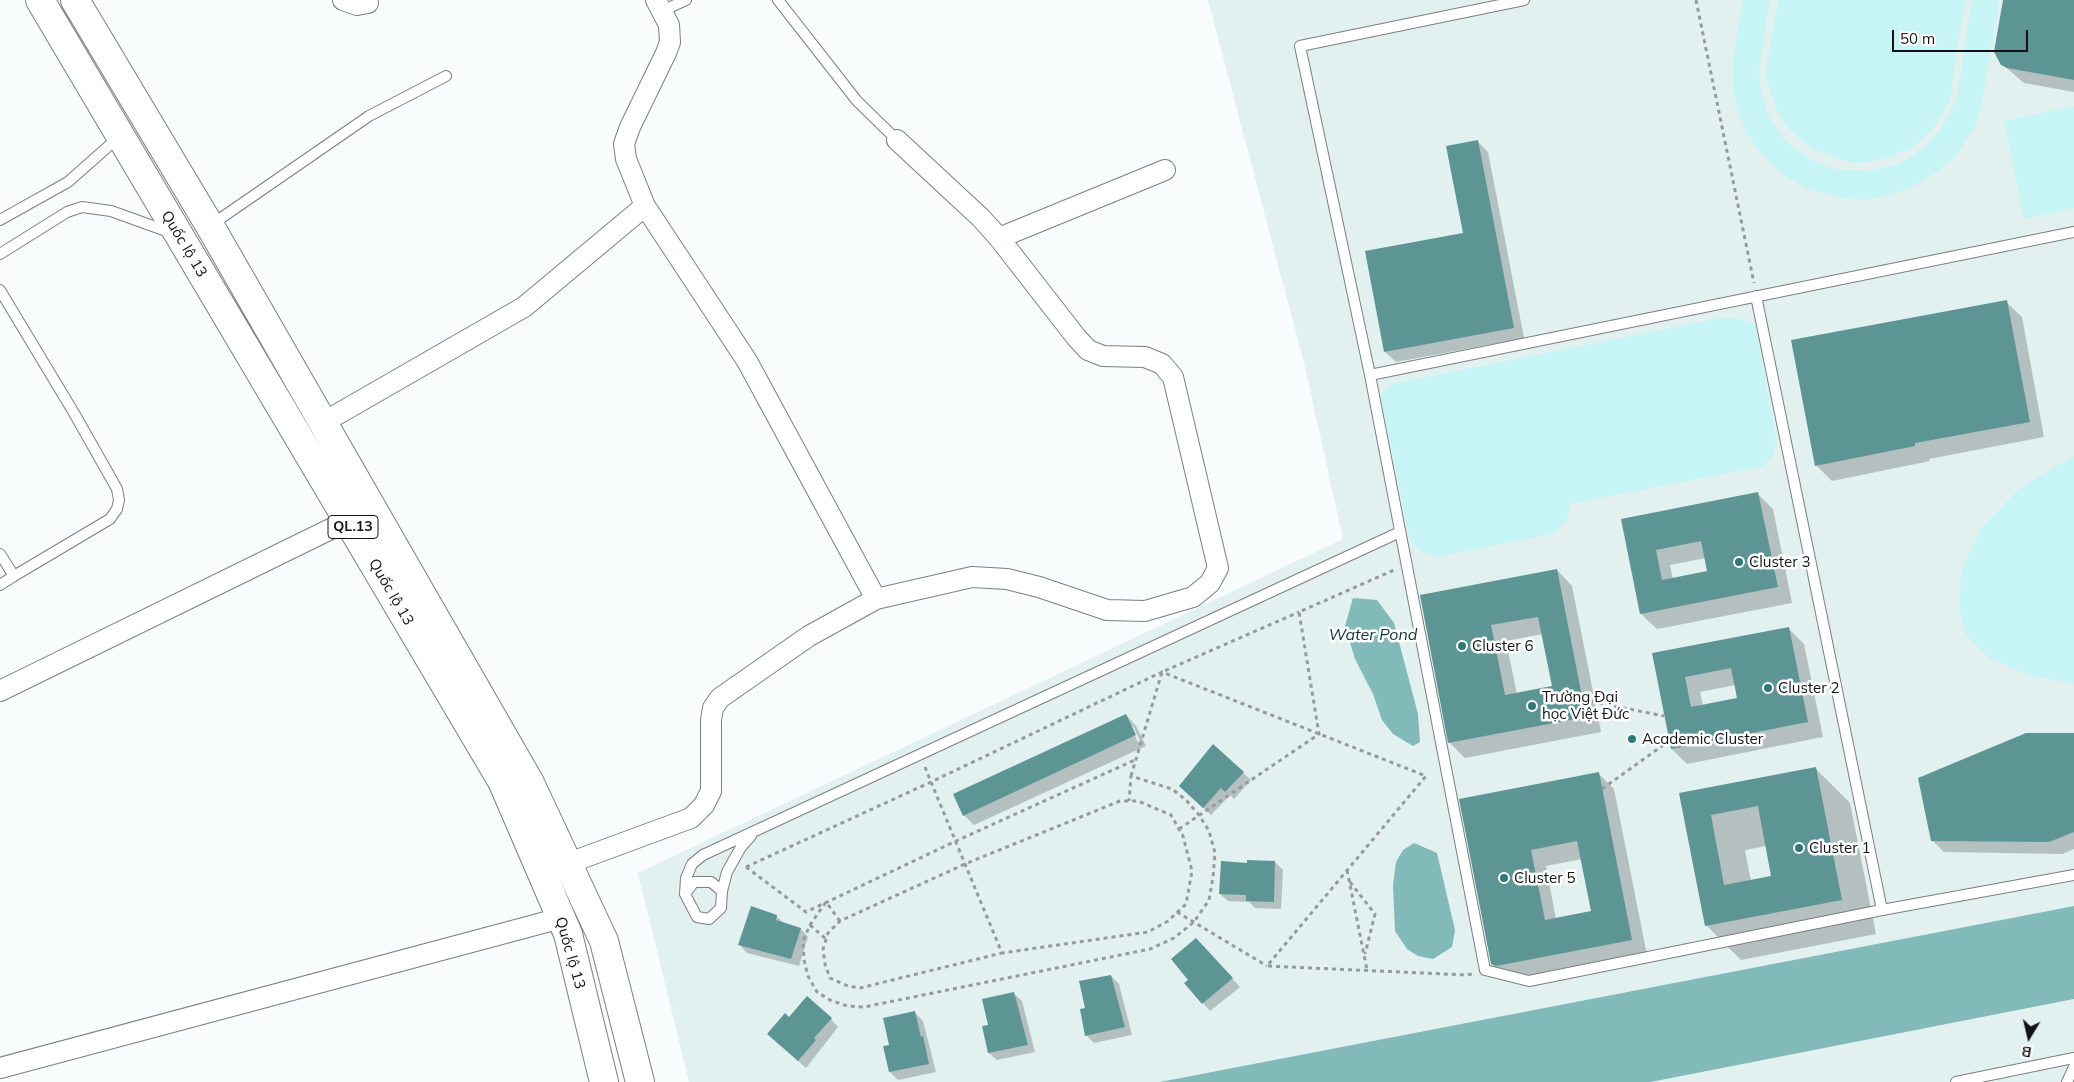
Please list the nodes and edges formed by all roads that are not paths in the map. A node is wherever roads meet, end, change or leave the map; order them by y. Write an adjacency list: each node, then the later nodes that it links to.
1 (40, 0): 10 (highway, Quốc lộ 13 / QL.13)
2 (75, 0): 15 (highway, Quốc lộ 13 / QL.13)
3 (343, 0): 7 (street)
4 (686, 0): 8 (lane)
5 (778, 0): 11 (lane)
6 (1524, 0): 22 (lane)
7 (368, 3)
8 (659, 6): 13 (street)
9 (446, 76): 15 (lane)
10 (120, 136): 14 (lane); 17 (highway, Quốc lộ 13 / QL.13)
11 (897, 140): 18 (street)
12 (1165, 170): 18 (street)
13 (645, 206): 23 (street); 29 (street)
14 (0, 220)
15 (210, 226): 23 (highway, Quốc lộ 13 / QL.13)
16 (2074, 232): 21 (lane)
17 (180, 236): 19 (lane); 24 (highway, Quốc lộ 13 / QL.13)
18 (999, 238): 29 (street)
19 (0, 254)
20 (0, 290): 27 (lane)
21 (1756, 296): 22 (lane); 36 (lane)
22 (1370, 375): 25 (lane)
23 (324, 422): 32 (highway, Quốc lộ 13 / QL.13)
24 (349, 520): 30 (street); 37 (highway, Quốc lộ 13 / QL.13)
25 (1400, 532): 31 (lane); 36 (lane)
26 (0, 554): 27 (lane)
27 (14, 576): 28 (lane)
28 (0, 585)
29 (876, 599): 32 (street)
30 (0, 691)
31 (757, 830): 34 (lane); 35 (lane)
32 (568, 862): 42 (highway, Quốc lộ 13 / QL.13)
33 (2074, 875): 36 (lane)
34 (722, 891): 35 (lane); 35 (lane)
35 (685, 894)
36 (1882, 910)
37 (561, 918): 40 (street); 41 (highway, Quốc lộ 13 / QL.13)
38 (2074, 1058): 43 (lane)
39 (2074, 1067): 44 (lane)
40 (0, 1068)
41 (604, 1082)
42 (640, 1082)
43 (1956, 1082)
44 (2067, 1082)

